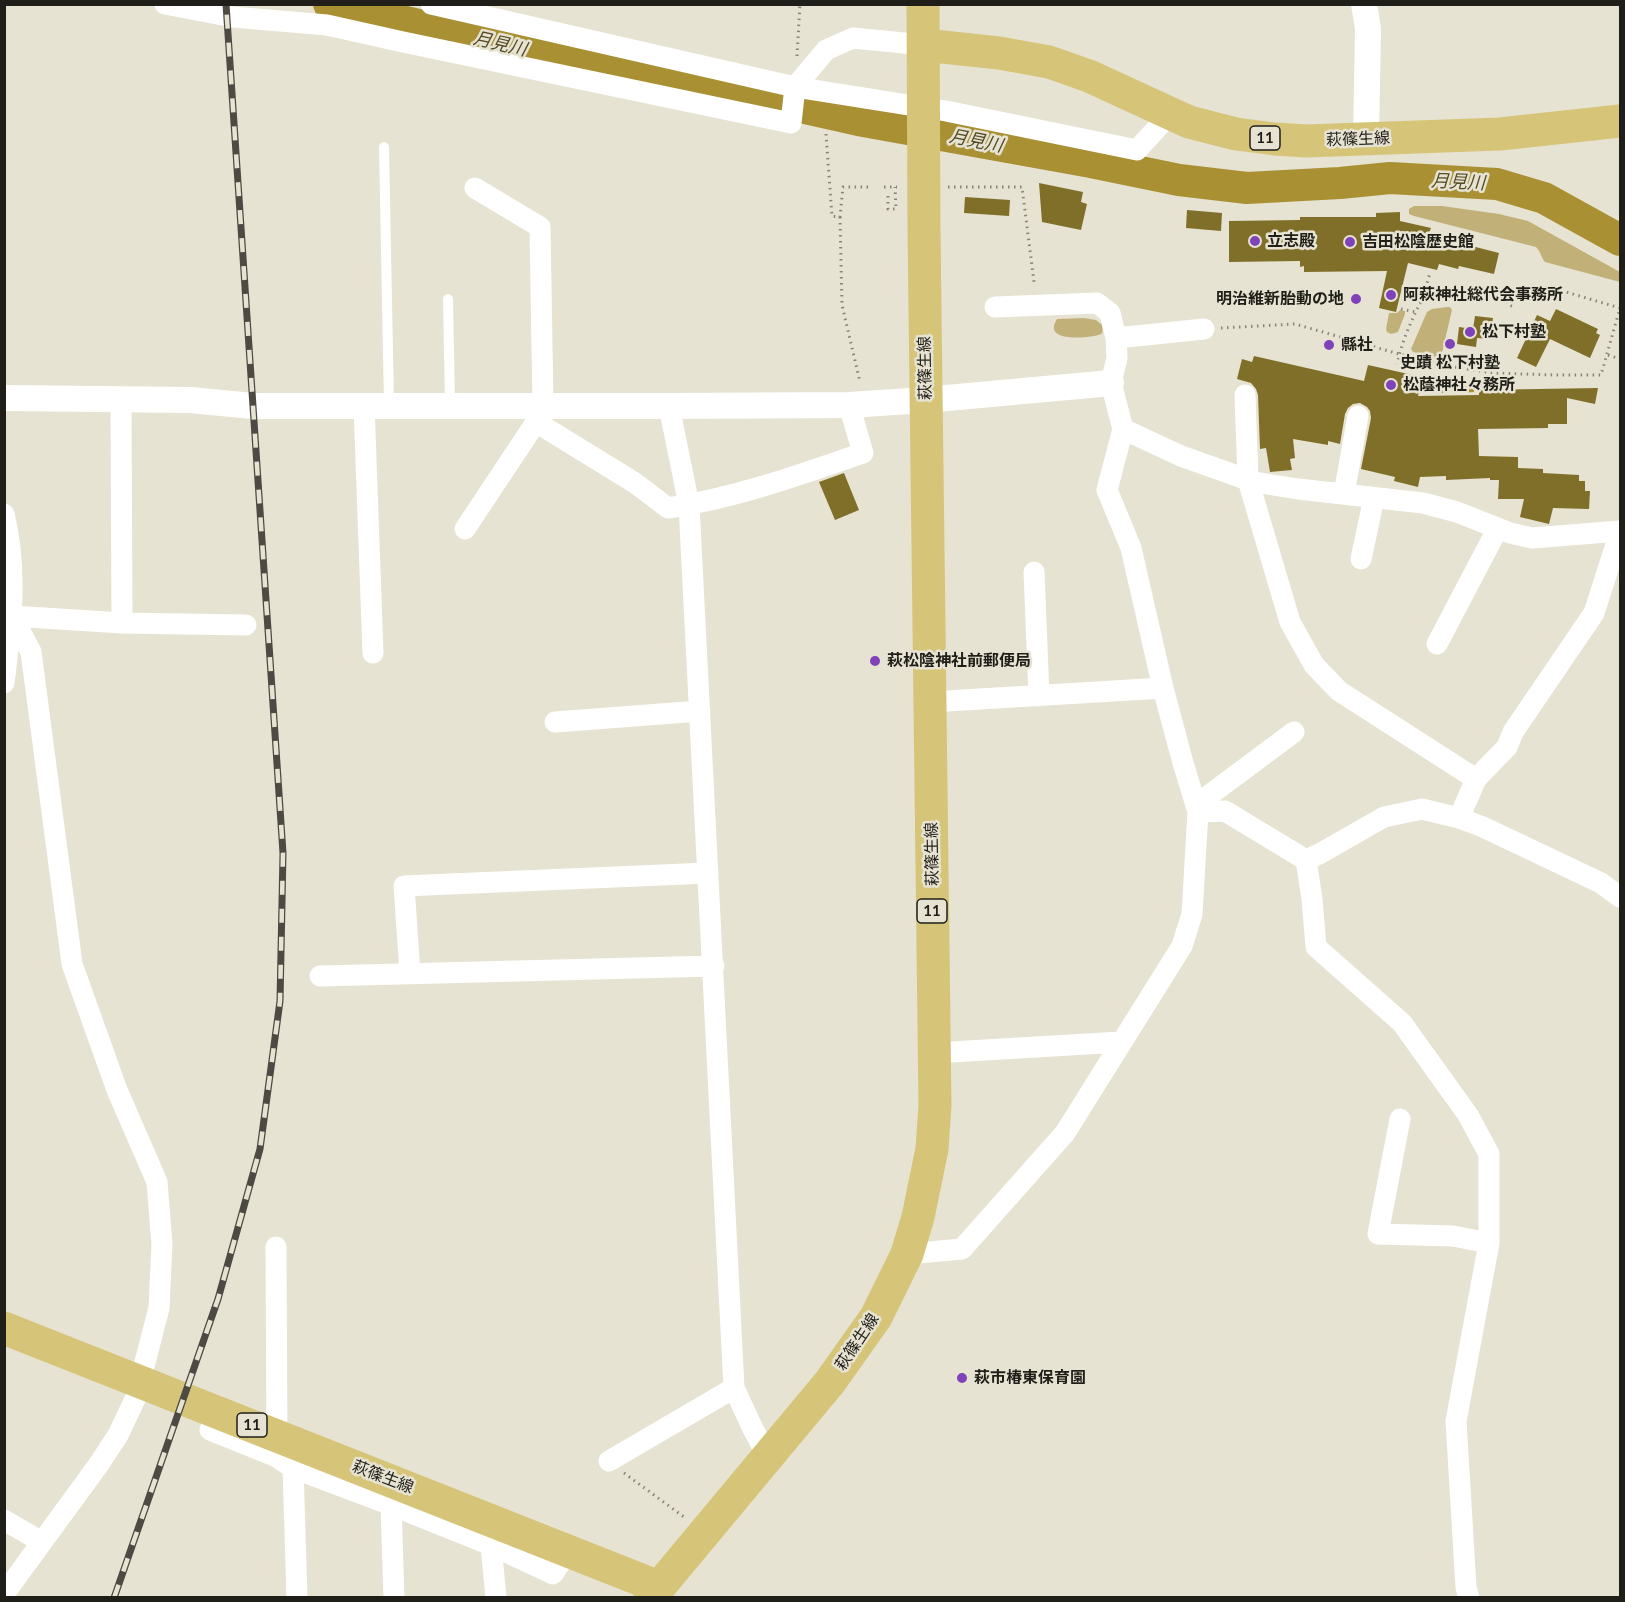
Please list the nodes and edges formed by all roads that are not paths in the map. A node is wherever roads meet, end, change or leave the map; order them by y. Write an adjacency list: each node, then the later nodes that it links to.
1 (165, 4): 6 (street)
2 (431, 4): 6 (street)
3 (924, 4): 5 (main road)
4 (1364, 4): 9 (street)
5 (924, 45): 6 (street); 7 (main road, 萩篠生線 / 11); 20 (main road, 萩篠生線 / 11)
6 (795, 87): 7 (street)
7 (1170, 114): 9 (main road, 萩篠生線 / 11)
8 (1620, 121): 9 (main road, 萩篠生線 / 11)
9 (1366, 138)
10 (384, 147): 22 (lane)
11 (475, 189): 26 (street)
12 (448, 299): 23 (lane)
13 (995, 307): 15 (street)
14 (1204, 329): 15 (street)
15 (1116, 338): 16 (street)
16 (1111, 382): 20 (street); 28 (street)
17 (1245, 395): 29 (street)
18 (4, 398): 19 (street)
19 (121, 399): 21 (street); 40 (street)
20 (925, 400): 24 (street); 47 (main road, 萩篠生線 / 11)
21 (364, 405): 22 (street); 43 (street)
22 (389, 405): 23 (street)
23 (450, 405): 26 (street)
24 (857, 405): 25 (street); 32 (street)
25 (669, 406): 26 (street); 32 (street)
26 (540, 414): 32 (street); 35 (street)
27 (1358, 416): 30 (street)
28 (1124, 429): 29 (street); 45 (street)
29 (1248, 480): 30 (street); 51 (street)
30 (1344, 494): 31 (street)
31 (1374, 498): 34 (street); 37 (street)
32 (689, 505): 48 (street)
33 (4, 514): 39 (street)
34 (1498, 528): 36 (street); 42 (street)
35 (465, 529)
36 (1620, 531): 51 (street)
37 (1361, 559)
38 (1034, 572): 46 (street)
39 (12, 616): 40 (street); 44 (street); 75 (street)
40 (122, 623): 41 (street)
41 (246, 625)
42 (1437, 644)
43 (373, 653)
44 (4, 683)
45 (1163, 688): 46 (street); 52 (street)
46 (1039, 696): 47 (street)
47 (930, 702): 61 (main road, 萩篠生線 / 11)
48 (700, 711): 49 (street); 55 (street)
49 (555, 722)
50 (1294, 732): 52 (street)
51 (1476, 779): 53 (street)
52 (1197, 808): 54 (street); 60 (street)
53 (1450, 811): 54 (street); 56 (street)
54 (1306, 860): 63 (street)
55 (708, 873): 57 (street); 58 (street)
56 (1620, 897)
57 (714, 966): 58 (street); 67 (street)
58 (410, 973): 59 (street)
59 (320, 976)
60 (1121, 1042): 61 (street); 65 (street)
61 (934, 1053): 65 (main road, 萩篠生線 / 11)
62 (1400, 1119): 63 (street)
63 (1489, 1243): 81 (street)
64 (276, 1248): 71 (street)
65 (907, 1254): 69 (main road, 萩篠生線 / 11)
66 (4, 1328): 74 (main road, 萩篠生線 / 11)
67 (734, 1388): 69 (street); 70 (street)
68 (210, 1430): 71 (street)
69 (768, 1457): 77 (main road, 萩篠生線 / 11)
70 (609, 1461)
71 (285, 1462): 72 (street); 78 (street)
72 (391, 1505): 74 (street); 79 (street)
73 (4, 1520): 75 (street)
74 (495, 1534): 77 (main road, 萩篠生線 / 11); 80 (street)
75 (42, 1542): 76 (street)
76 (4, 1594)
77 (661, 1594)
78 (297, 1598)
79 (394, 1598)
80 (495, 1598)
81 (1469, 1598)

